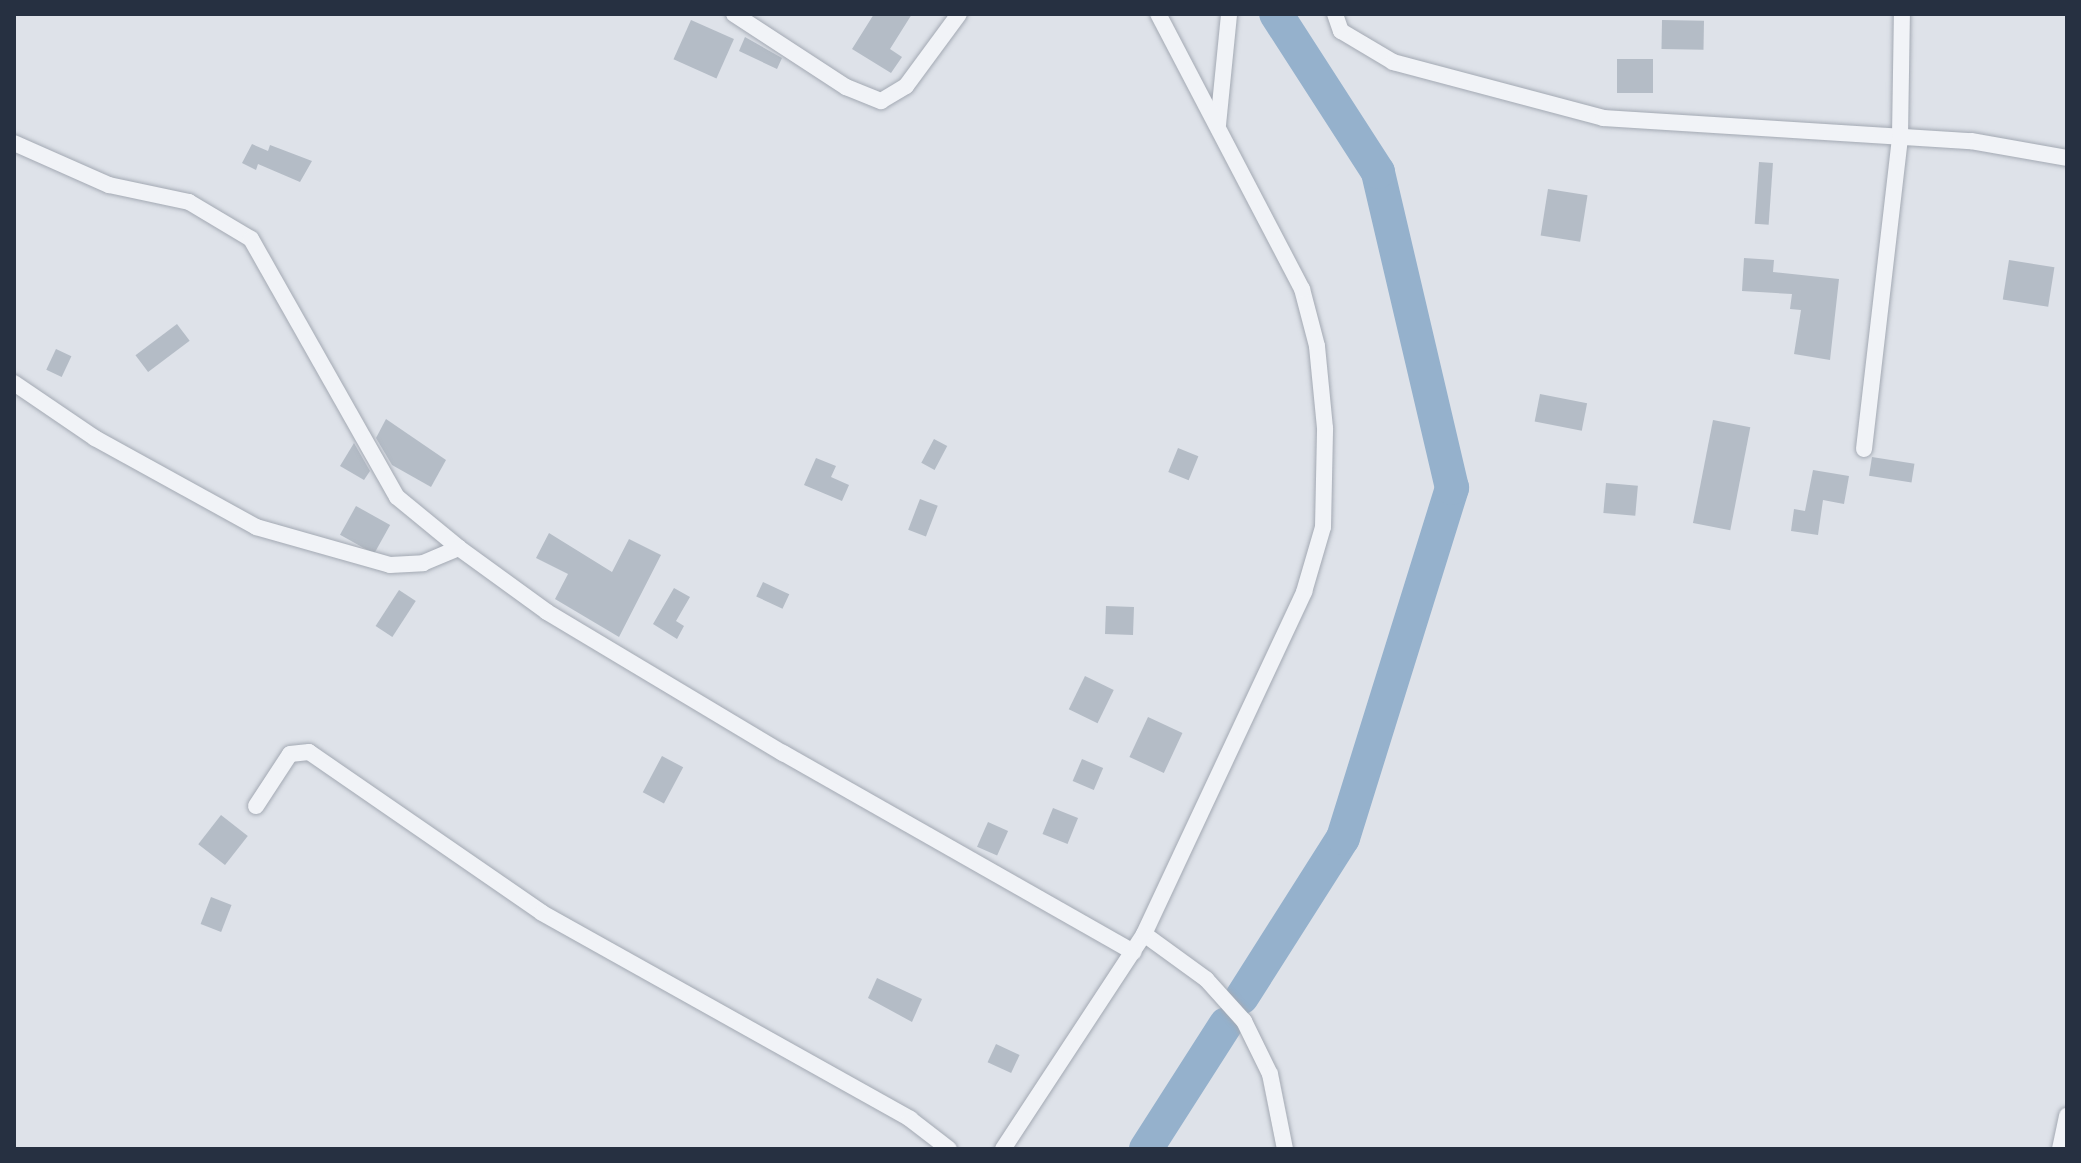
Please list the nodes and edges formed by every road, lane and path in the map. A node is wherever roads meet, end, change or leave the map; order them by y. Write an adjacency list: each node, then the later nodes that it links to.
1 (734, 14): 2 (street)
2 (959, 14)
3 (1158, 14): 7 (street)
4 (1229, 14): 7 (street)
5 (1335, 14): 8 (street)
6 (1902, 14): 8 (street)
7 (1218, 125): 15 (street)
8 (1900, 136): 10 (street); 12 (street)
9 (14, 143): 13 (street)
10 (2067, 158)
11 (14, 383): 13 (street)
12 (1864, 449)
13 (459, 548): 16 (street)
14 (256, 806): 18 (street)
15 (1144, 934): 16 (street); 20 (street)
16 (1133, 952): 19 (street)
17 (2067, 1116): 21 (street)
18 (949, 1149)
19 (1003, 1149)
20 (1285, 1149)
21 (2060, 1149)

